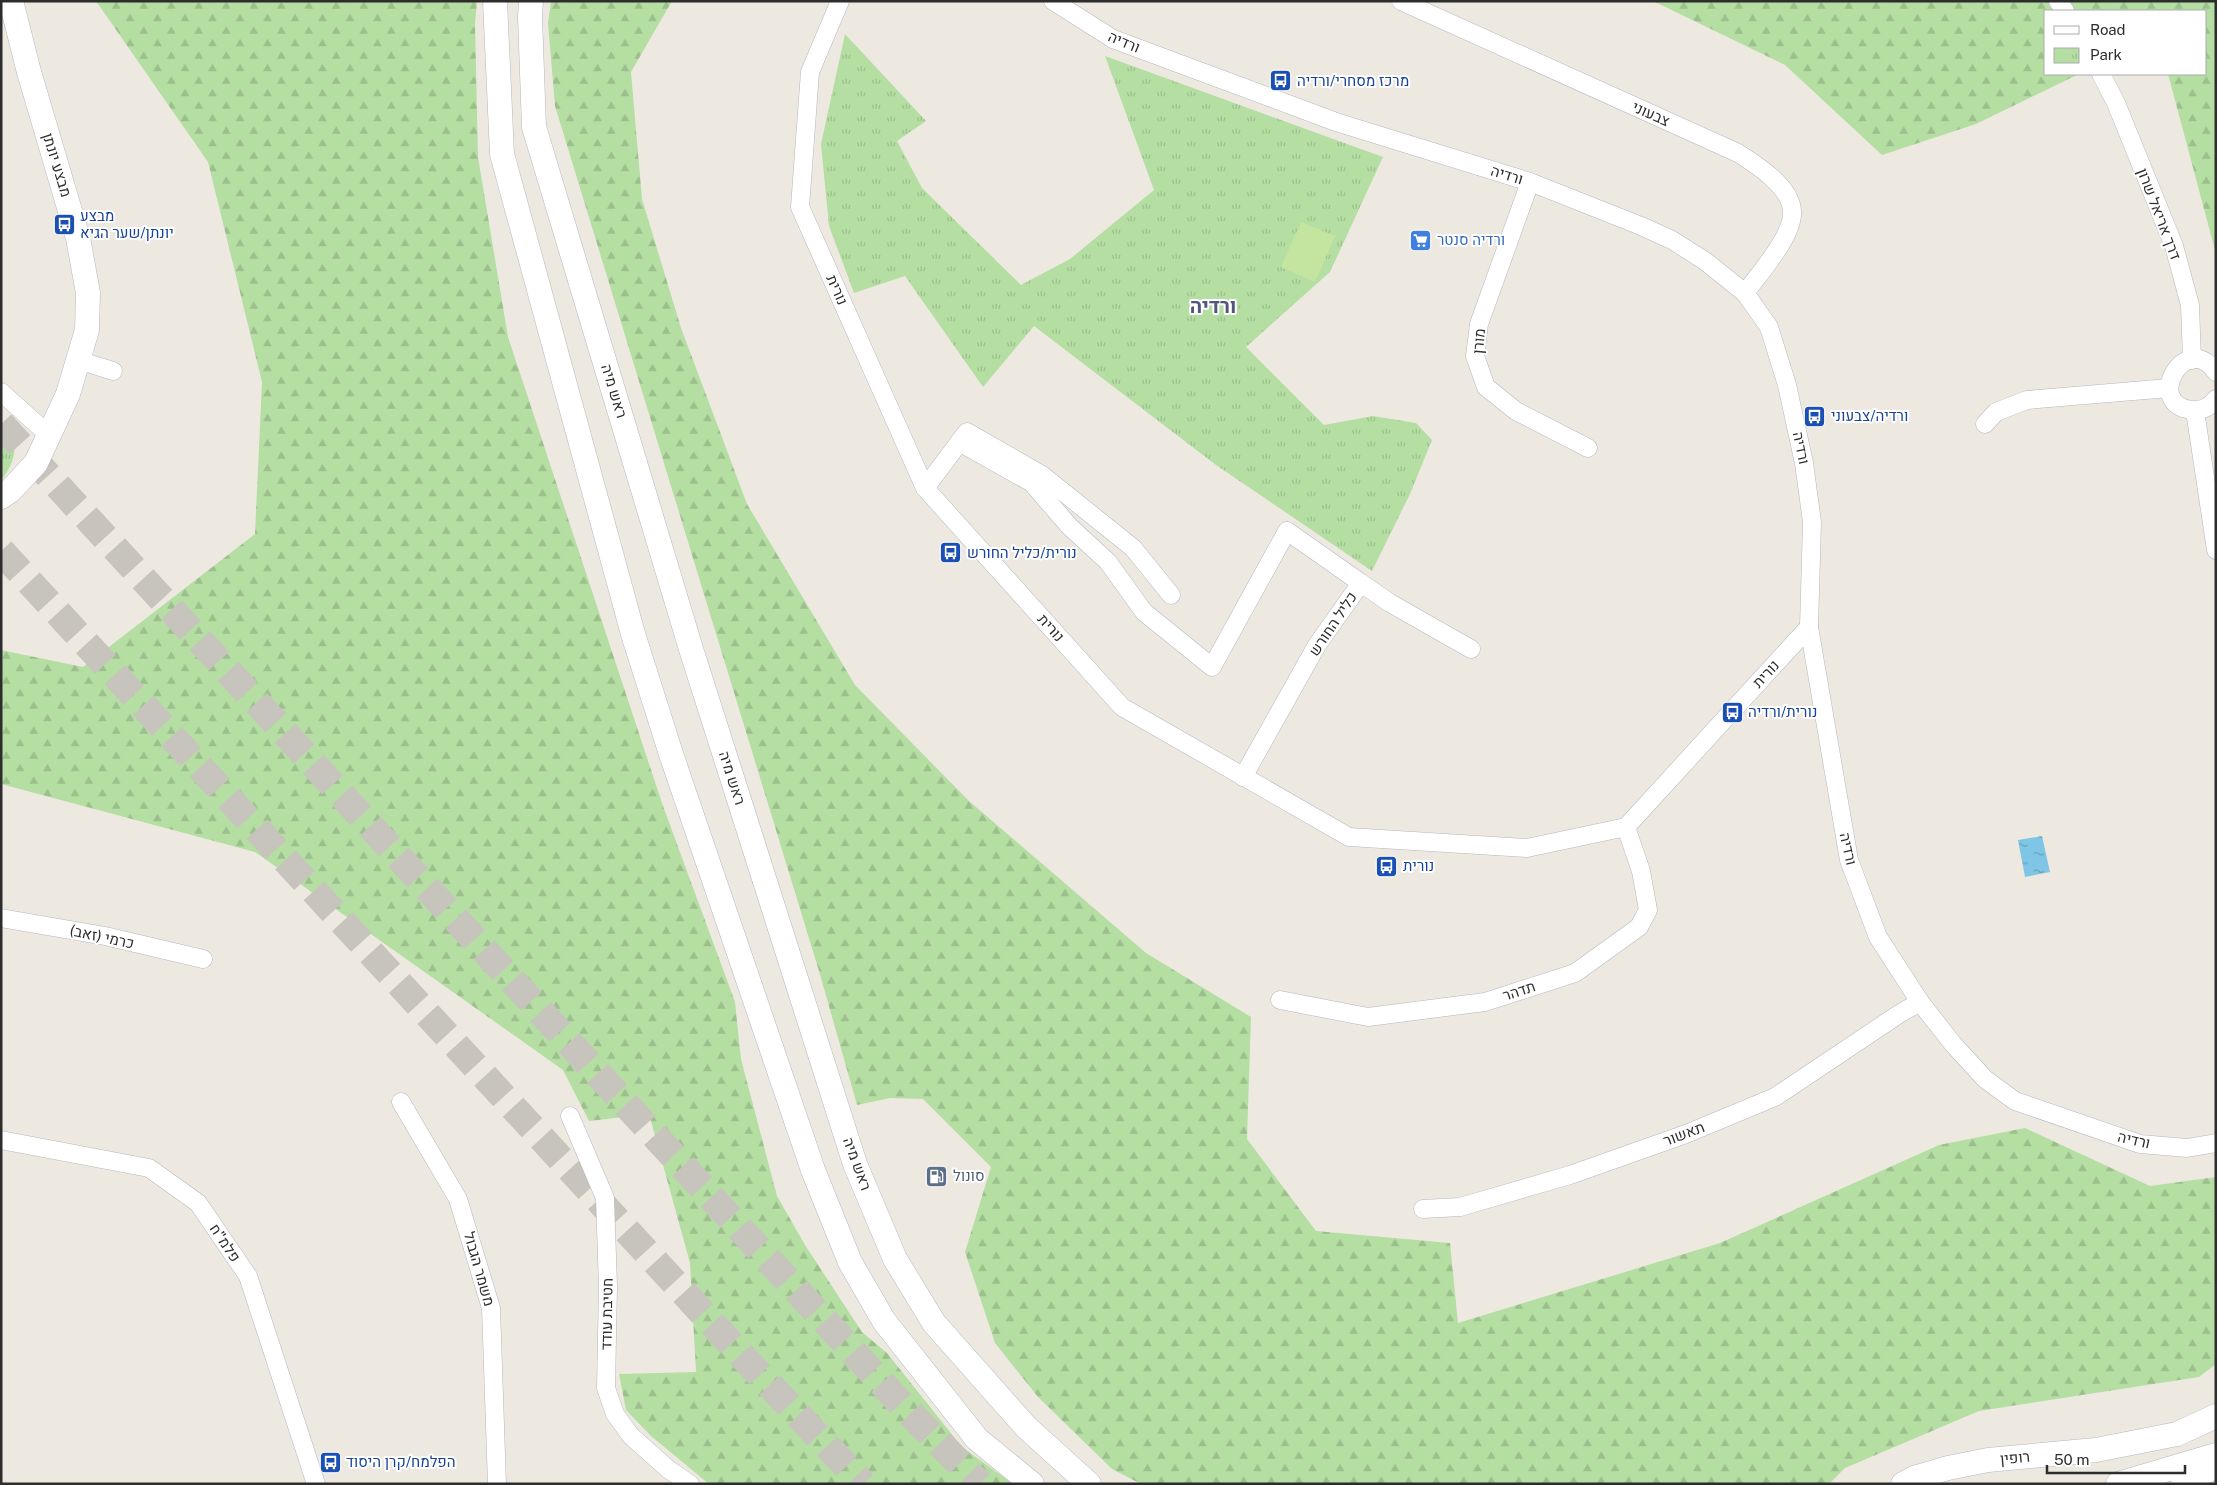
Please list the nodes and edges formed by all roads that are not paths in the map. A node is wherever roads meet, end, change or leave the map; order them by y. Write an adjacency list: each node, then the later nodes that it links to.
1 (11, 1): 10 (street, מבצע יונתן)
2 (495, 1): 46 (street)
3 (531, 1): 47 (street, ראש מיה)
4 (840, 1): 22 (street, נורית)
5 (1053, 1): 8 (street, ורדיה)
6 (1401, 1): 9 (street, צבעוני)
7 (2102, 75): 11 (street, דרך אריאל שרון)
8 (1530, 182): 9 (street, ורדיה); 21 (street, מורן)
9 (1745, 293): 27 (street, ורדיה)
10 (78, 360): 12 (street); 19 (street, מבצע יונתן)
11 (2192, 360): 13 (street); 14 (street)
12 (113, 371)
13 (2216, 372)
14 (2170, 388): 17 (street); 18 (street)
15 (1, 392): 19 (street)
16 (2216, 399): 17 (street)
17 (2195, 410): 24 (street)
18 (1985, 424)
19 (50, 436): 23 (street, מבצע יונתן)
20 (959, 442): 22 (street); 25 (street); 26 (street)
21 (1588, 448)
22 (925, 488): 29 (street, נורית)
23 (1, 497)
24 (2216, 550)
25 (1360, 583): 28 (street, כליל החורש); 29 (street, כליל החורש)
26 (1171, 595)
27 (1809, 627): 30 (street, נורית); 34 (street, ורדיה)
28 (1471, 649)
29 (1243, 777): 30 (street, נורית)
30 (1626, 827): 33 (street, תדהר)
31 (1, 918): 32 (street, כרמי (זאב))
32 (202, 959)
33 (1280, 1000)
34 (1920, 1002): 38 (street, ורדיה); 39 (street, תאשור)
35 (401, 1102): 44 (street, משמר הגבול)
36 (570, 1116): 45 (street, חטיבת עודד)
37 (1, 1140): 43 (street, פלמ"ח)
38 (2216, 1143)
39 (1423, 1210)
40 (2216, 1416): 48 (street, רופין)
41 (2216, 1455): 49 (street)
42 (2216, 1466): 50 (street)
43 (316, 1484)
44 (497, 1484)
45 (690, 1484)
46 (1032, 1484)
47 (1089, 1484)
48 (1903, 1484)
49 (2118, 1484)
50 (2183, 1484)

